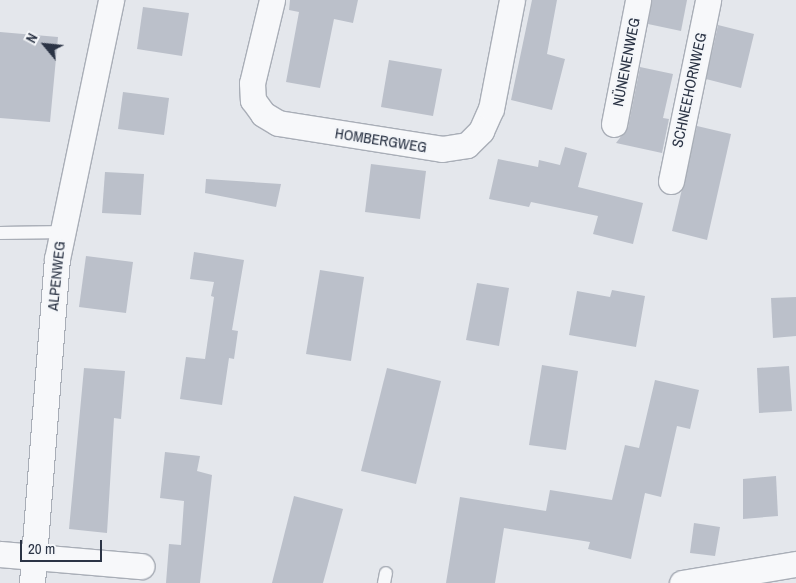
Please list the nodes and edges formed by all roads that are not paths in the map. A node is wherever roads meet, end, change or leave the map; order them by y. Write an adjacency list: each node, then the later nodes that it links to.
1 (111, 0): 8 (street, ALPENWEG)
2 (272, 0): 3 (street, HOMBERGWEG)
3 (512, 0)
4 (638, 0): 6 (street, NÜNENENWEG)
5 (708, 0): 7 (street, SCHNEEHORNWEG)
6 (614, 124)
7 (671, 181)
8 (61, 232): 9 (lane); 11 (street, ALPENWEG)
9 (0, 233)
10 (0, 554): 11 (street)
11 (34, 557): 13 (street); 15 (street, ALPENWEG)
12 (796, 564): 14 (street)
13 (141, 566)
14 (721, 580): 16 (street)
15 (32, 583)
16 (682, 583)

